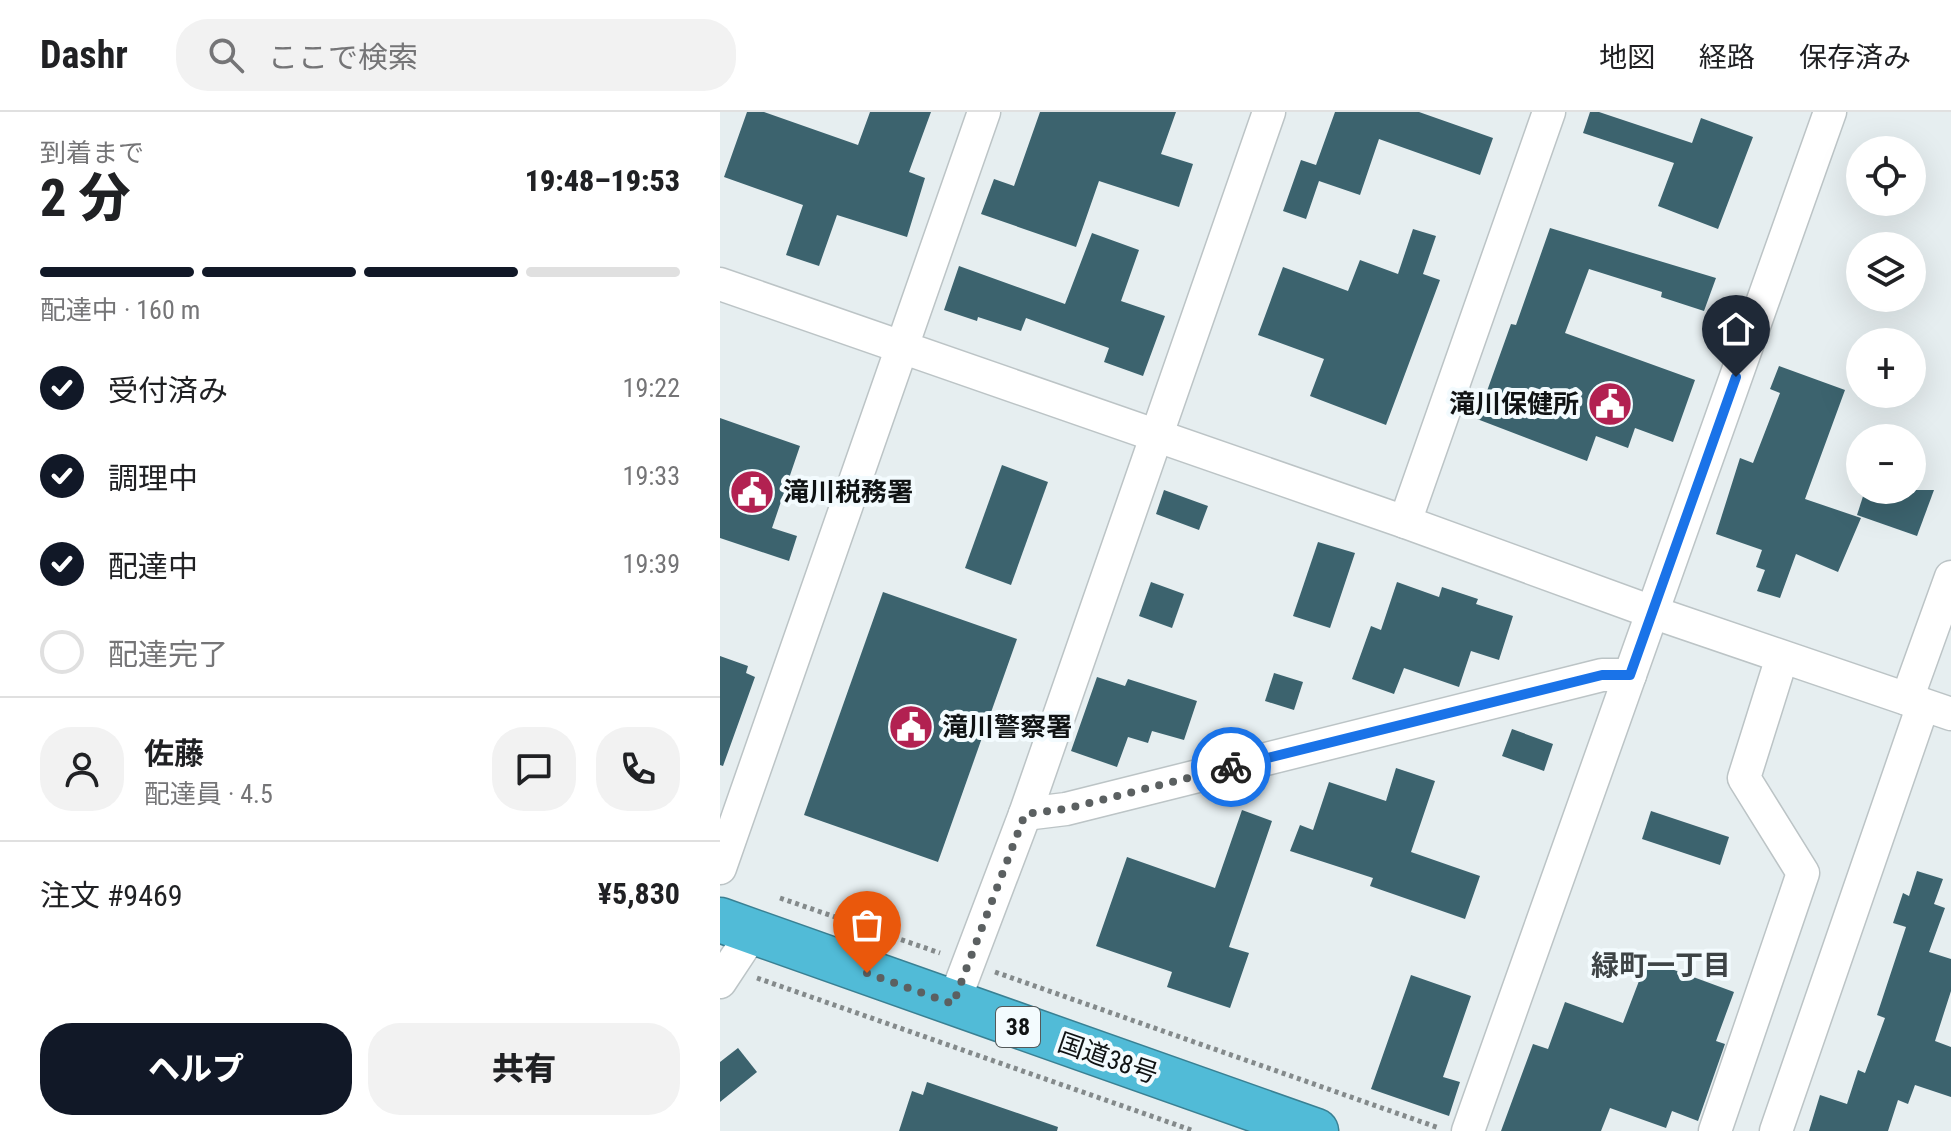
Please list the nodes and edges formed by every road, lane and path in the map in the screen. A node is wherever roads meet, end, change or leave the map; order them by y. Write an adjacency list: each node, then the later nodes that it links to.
1 (984, 112): 6 (street)
2 (1269, 112): 7 (street)
3 (1549, 112): 8 (street)
4 (1830, 112): 10 (street)
5 (720, 284): 6 (street)
6 (901, 347): 7 (street); 15 (street)
7 (1154, 436): 8 (street); 14 (street)
8 (1405, 522): 10 (street)
9 (1951, 577): 13 (street)
10 (1652, 612): 11 (street); 12 (street)
11 (1782, 657): 13 (street); 25 (street)
12 (1630, 675): 14 (street); 24 (street)
13 (1927, 706): 26 (street)
14 (1025, 814): 18 (street)
15 (720, 868)
16 (778, 898): 18 (path)
17 (736, 926): 19 (street); 20 (highway, 国道38号 / 38)
18 (968, 962): 20 (street); 23 (path)
19 (725, 975): 21 (path)
20 (953, 1004): 22 (highway, 国道38号 / 38)
21 (1194, 1131)
22 (1316, 1131)
23 (1447, 1131)
24 (1468, 1131)
25 (1715, 1131)
26 (1776, 1131)

